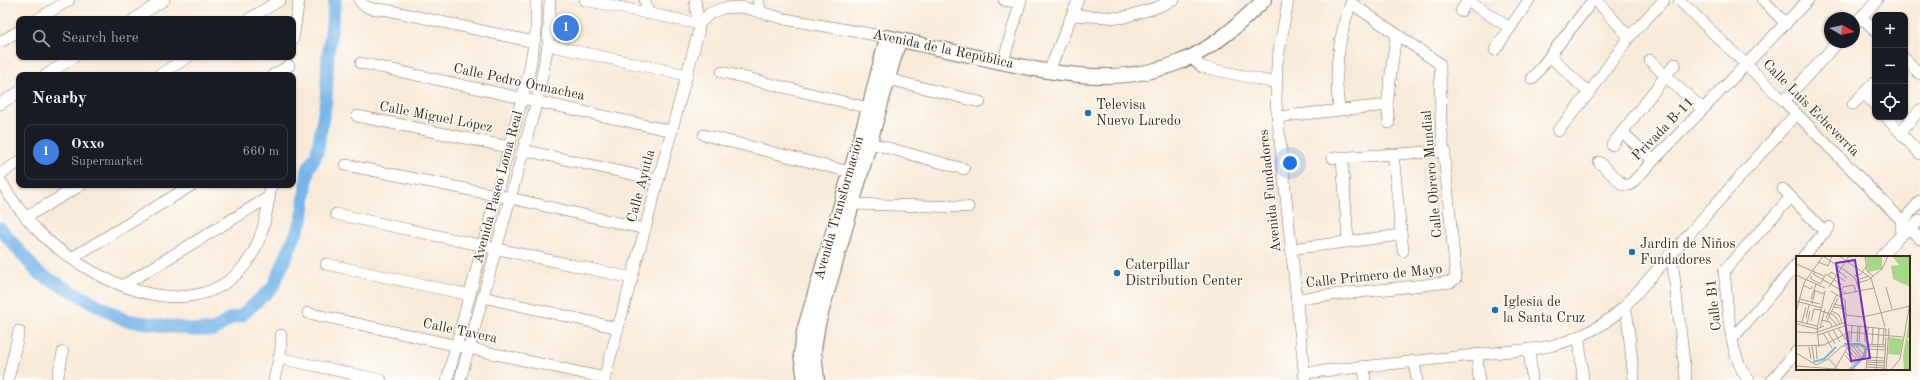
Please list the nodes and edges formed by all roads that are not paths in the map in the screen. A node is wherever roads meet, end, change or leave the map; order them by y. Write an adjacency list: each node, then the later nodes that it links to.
1 (70, 0): 32 (street)
2 (164, 0): 33 (street)
3 (280, 0): 34 (street)
4 (284, 0): 27 (street)
5 (359, 0): 47 (street)
6 (536, 0): 47 (street, Avenida Paseo Loma Real)
7 (550, 0): 48 (street, Avenida Paseo Loma Real)
8 (585, 0): 30 (street)
9 (645, 0): 30 (street)
10 (695, 0): 38 (street, Calle Ayutla)
11 (758, 0): 29 (street)
12 (1004, 0): 26 (street)
13 (1078, 0): 31 (street)
14 (1174, 0): 31 (street)
15 (1264, 0): 51 (main road, Avenida de la República)
16 (1288, 0): 72 (street, Avenida Fundadores)
17 (1529, 0): 40 (street)
18 (1593, 0): 52 (street)
19 (1596, 0): 44 (street)
20 (1664, 0): 44 (street)
21 (1679, 0): 60 (street, Calle Luis Echeverría)
22 (1763, 0): 39 (street)
23 (1808, 0): 39 (street, Privada B-11)
24 (1877, 0): 36 (street)
25 (1468, 1): 28 (street); 40 (street)
26 (1020, 2): 56 (street)
27 (298, 4): 35 (street)
28 (1461, 11)
29 (761, 12): 38 (street, Avenida de la República); 45 (street, Avenida de la República)
30 (648, 14): 38 (street)
31 (1073, 15): 62 (street)
32 (43, 16)
33 (139, 16)
34 (254, 16)
35 (296, 18)
36 (1860, 19)
37 (1860, 22): 41 (street)
38 (699, 24): 68 (street, Calle Ayutla)
39 (1786, 24): 60 (street, Privada B-11)
40 (1510, 28): 50 (street)
41 (1872, 28)
42 (16, 33): 46 (street)
43 (1396, 34): 84 (street); 86 (street); 103 (street, Calle Obrero Mundial)
44 (1629, 37): 74 (street)
45 (893, 38): 56 (main road, Avenida de la República); 70 (main road, Avenida Transformación); 85 (main road, Avenida Transformación)
46 (0, 42)
47 (534, 42): 77 (street, Avenida Paseo Loma Real)
48 (548, 45): 68 (street); 78 (street, Avenida Paseo Loma Real)
49 (1833, 48): 79 (street)
50 (1495, 50)
51 (1191, 57): 62 (main road, Avenida de la República); 72 (street)
52 (1551, 57): 71 (street); 74 (street)
53 (69, 60): 63 (street)
54 (183, 60): 64 (street)
55 (1650, 60): 69 (street)
56 (1003, 62): 62 (main road, Avenida de la República)
57 (1908, 62): 67 (street)
58 (360, 63): 77 (street, Calle Pedro Ormachea)
59 (1675, 64): 69 (street)
60 (1746, 64): 79 (street, Calle Luis Echeverría); 87 (street, Privada B-11)
61 (289, 66): 65 (street)
62 (1049, 71)
63 (51, 72)
64 (164, 72)
65 (278, 72)
66 (722, 72): 85 (street)
67 (1920, 74)
68 (687, 76): 94 (street, Calle Ayutla)
69 (1665, 76): 87 (street); 97 (street)
70 (888, 79): 80 (street); 99 (main road, Avenida Transformación)
71 (1532, 79)
72 (1276, 83): 91 (street, Avenida Fundadores)
73 (1873, 84): 76 (street)
74 (1589, 93): 95 (street)
75 (16, 94): 82 (street)
76 (1864, 94): 81 (street); 83 (street)
77 (523, 98): 78 (street, Calle Pedro Ormachea); 101 (street, Avenida Paseo Loma Real)
78 (537, 101): 94 (street, Calle Pedro Ormachea); 102 (street, Avenida Paseo Loma Real)
79 (1784, 101): 89 (street, Calle Luis Echeverría)
80 (980, 102)
81 (1872, 102)
82 (0, 104)
83 (1853, 104)
84 (1387, 105): 86 (street); 93 (street)
85 (868, 108): 99 (main road, Avenida Transformación)
86 (1339, 109): 91 (street)
87 (1703, 109): 106 (street, Privada B-11)
88 (1920, 110): 96 (street)
89 (1796, 114): 129 (street, Calle Luis Echeverría); 138 (street)
90 (357, 116): 101 (street, Calle Miguel López)
91 (1277, 117): 136 (street, Avenida Fundadores)
92 (1889, 120): 96 (street)
93 (1389, 123)
94 (672, 131): 114 (street, Calle Ayutla)
95 (1558, 131)
96 (1900, 132): 105 (street)
97 (1623, 133): 100 (street); 106 (street)
98 (704, 135): 111 (street)
99 (864, 141): 110 (street); 111 (main road, Avenida Transformación)
100 (1612, 145)
101 (510, 147): 119 (street, Avenida Paseo Loma Real)
102 (524, 150): 114 (street); 122 (street, Avenida Paseo Loma Real)
103 (1444, 151): 104 (street); 146 (street, Calle Obrero Mundial)
104 (1393, 154): 131 (street); 133 (street)
105 (1920, 154)
106 (1654, 160): 107 (street, Privada B-11)
107 (1599, 162)
108 (16, 164): 112 (street)
109 (346, 165): 119 (street)
110 (964, 168)
111 (855, 173): 124 (main road, Avenida Transformación)
112 (0, 174)
113 (0, 180): 127 (street)
114 (658, 180): 130 (street, Calle Ayutla)
115 (77, 188): 127 (street)
116 (187, 188): 141 (street)
117 (270, 188): 120 (street)
118 (1783, 189): 121 (street)
119 (496, 196): 122 (street); 134 (street, Avenida Paseo Loma Real)
120 (269, 197): 147 (street); 147 (street)
121 (1791, 197): 139 (street); 157 (street, Calle B1)
122 (510, 198): 130 (street); 135 (street, Avenida Paseo Loma Real)
123 (1920, 201): 129 (street)
124 (846, 202): 125 (street); 144 (main road, Avenida Transformación)
125 (968, 207)
126 (336, 214): 134 (street)
127 (26, 217): 141 (street)
128 (1920, 220): 129 (street)
129 (1906, 226): 132 (street, Calle Luis Echeverría); 140 (street)
130 (645, 229): 145 (street, Calle Ayutla)
131 (1401, 235): 133 (street); 137 (street)
132 (1920, 239)
133 (1348, 241): 136 (street)
134 (483, 245): 135 (street); 148 (street, Avenida Paseo Loma Real)
135 (496, 248): 145 (street); 149 (street, Avenida Paseo Loma Real)
136 (1291, 249): 150 (street, Avenida Fundadores)
137 (1403, 251)
138 (1669, 255): 151 (street); 183 (street)
139 (1804, 256)
140 (1882, 256)
141 (72, 258): 147 (street)
142 (326, 264): 148 (street)
143 (1796, 265): 157 (street, Calle B1)
144 (827, 271): 175 (main road, Avenida Transformación); 176 (main road, Avenida Transformación)
145 (632, 278): 153 (street, Calle Ayutla)
146 (1455, 280): 150 (street, Calle Primero de Mayo)
147 (124, 285)
148 (470, 295): 158 (street, Avenida Paseo Loma Real)
149 (483, 297): 153 (street); 159 (street, Avenida Paseo Loma Real)
150 (1296, 299): 167 (street, Avenida Fundadores)
151 (1624, 307): 156 (street); 182 (street)
152 (308, 313): 158 (street, Calle Tavera)
153 (618, 328): 168 (street, Calle Ayutla)
154 (19, 331): 169 (street)
155 (281, 335): 164 (street)
156 (1579, 338): 160 (street); 181 (street)
157 (1732, 339): 184 (street, Calle B1)
158 (456, 345): 159 (street, Calle Tavera); 173 (street, Avenida Paseo Loma Real)
159 (469, 348): 168 (street, Calle Tavera); 174 (street, Avenida Paseo Loma Real)
160 (1529, 349): 163 (street); 180 (street)
161 (63, 352): 170 (street)
162 (1796, 352): 185 (street)
163 (1477, 354): 165 (street); 179 (street)
164 (279, 358): 171 (street); 172 (street)
165 (1414, 361): 166 (street); 178 (street)
166 (1364, 366): 167 (street); 177 (street)
167 (1304, 376)
168 (604, 379)
169 (8, 380)
170 (57, 380)
171 (274, 380)
172 (381, 380)
173 (447, 380)
174 (460, 380)
175 (804, 380)
176 (817, 380)
177 (1365, 380)
178 (1417, 380)
179 (1479, 380)
180 (1532, 380)
181 (1583, 380)
182 (1634, 380)
183 (1686, 380)
184 (1749, 380)
185 (1772, 380)

